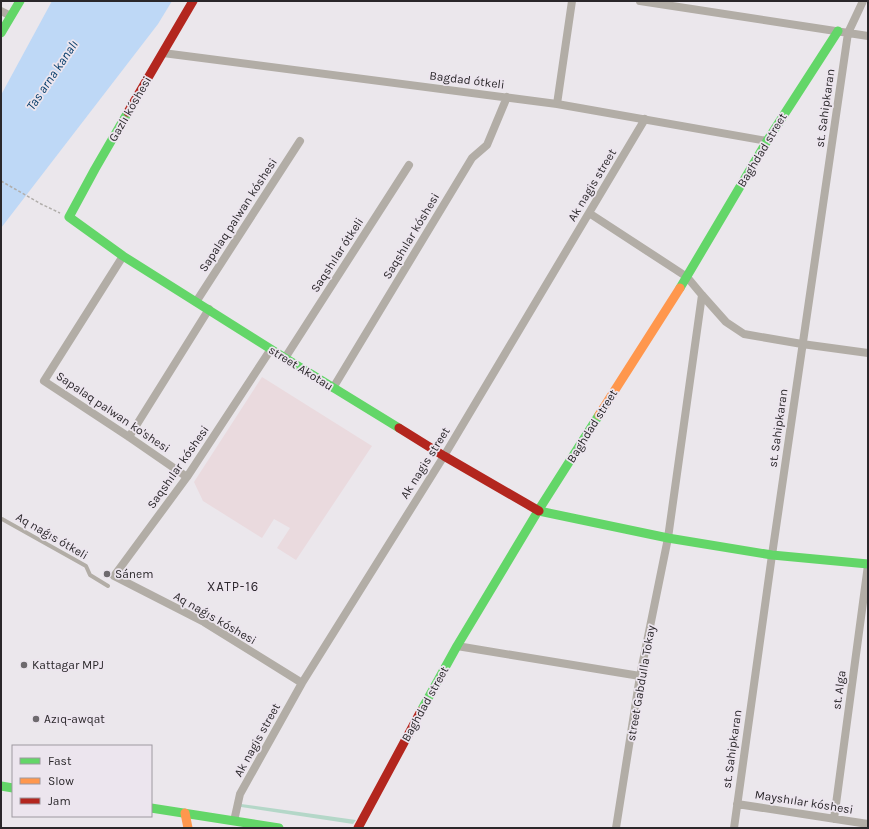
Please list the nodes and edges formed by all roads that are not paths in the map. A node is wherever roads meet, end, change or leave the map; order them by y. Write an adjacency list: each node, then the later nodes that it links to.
1 (20, 1): 7 (street)
2 (193, 1): 12 (street, Gazlı kóshesi)
3 (572, 1): 14 (street)
4 (640, 1): 8 (street)
5 (863, 1): 10 (street, st. Sahipkaran)
6 (1, 11): 7 (street)
7 (11, 16): 9 (street)
8 (838, 31): 10 (street); 16 (street, Baghdad street)
9 (1, 33)
10 (848, 33): 11 (street); 26 (street, st. Sahipkaran)
11 (868, 36)
12 (163, 53): 13 (street, Bagdad ótkeli); 20 (street, Gazlı kóshesi)
13 (507, 97): 14 (street, Bagdad ótkeli); 30 (street, Saqshılar kóshesi)
14 (557, 104): 15 (street, Bagdad ótkeli)
15 (645, 119): 16 (street, Bagdad ótkeli); 19 (street, Ak nagis street)
16 (767, 140): 22 (street, Baghdad street)
17 (300, 141): 24 (street, Sapalaq palwan kóshesi)
18 (409, 165): 29 (street, Saqshılar ótkeli)
19 (589, 213): 22 (street); 32 (street, Ak nagis street)
20 (69, 218): 21 (street, street Akotau)
21 (123, 256): 24 (street, street Akotau); 31 (street, Sapalaq palwan ko'shesi)
22 (687, 277): 23 (street); 34 (street, Baghdad street)
23 (702, 296): 26 (street); 36 (street, street Gabdulla Tokay)
24 (196, 302): 25 (street, street Akotau)
25 (209, 309): 27 (street, street Akotau); 31 (street)
26 (802, 344): 28 (street); 37 (street, st. Sahipkaran)
27 (271, 349): 29 (street, street Akotau); 33 (street, Saqshılar kóshesi)
28 (868, 353)
29 (285, 358): 30 (street, street Akotau)
30 (333, 388): 32 (street, street Akotau)
31 (129, 437): 33 (street, Sapalaq palwan ko'shesi)
32 (444, 456): 34 (street, street Akotau); 43 (street, Ak nagis street)
33 (187, 477): 39 (street, Saqshılar kóshesi)
34 (538, 511): 36 (street); 41 (street, Baghdad street)
35 (2, 519): 40 (lane, Aq naǵıs ótkeli)
36 (668, 538): 37 (street); 42 (street, street Gabdulla Tokay)
37 (772, 555): 38 (street); 46 (street, st. Sahipkaran)
38 (868, 565): 50 (street, st. Alga)
39 (114, 576): 43 (street, Aq naǵıs kóshesi)
40 (108, 586)
41 (457, 646): 42 (street); 56 (street, Baghdad street)
42 (640, 676): 57 (street, street Gabdulla Tokay)
43 (302, 684): 51 (street, Ak nagis street)
44 (1, 786): 45 (street)
45 (12, 788)
46 (737, 804): 50 (street, Mayshılar kóshesi); 58 (street, st. Sahipkaran)
47 (152, 808): 48 (street)
48 (185, 814): 49 (street); 53 (street)
49 (213, 818): 51 (street); 54 (street)
50 (834, 819): 52 (street, Mayshılar kóshesi)
51 (234, 821): 55 (street)
52 (868, 824)
53 (188, 828)
54 (212, 828)
55 (279, 828)
56 (358, 828)
57 (616, 828)
58 (734, 828)

